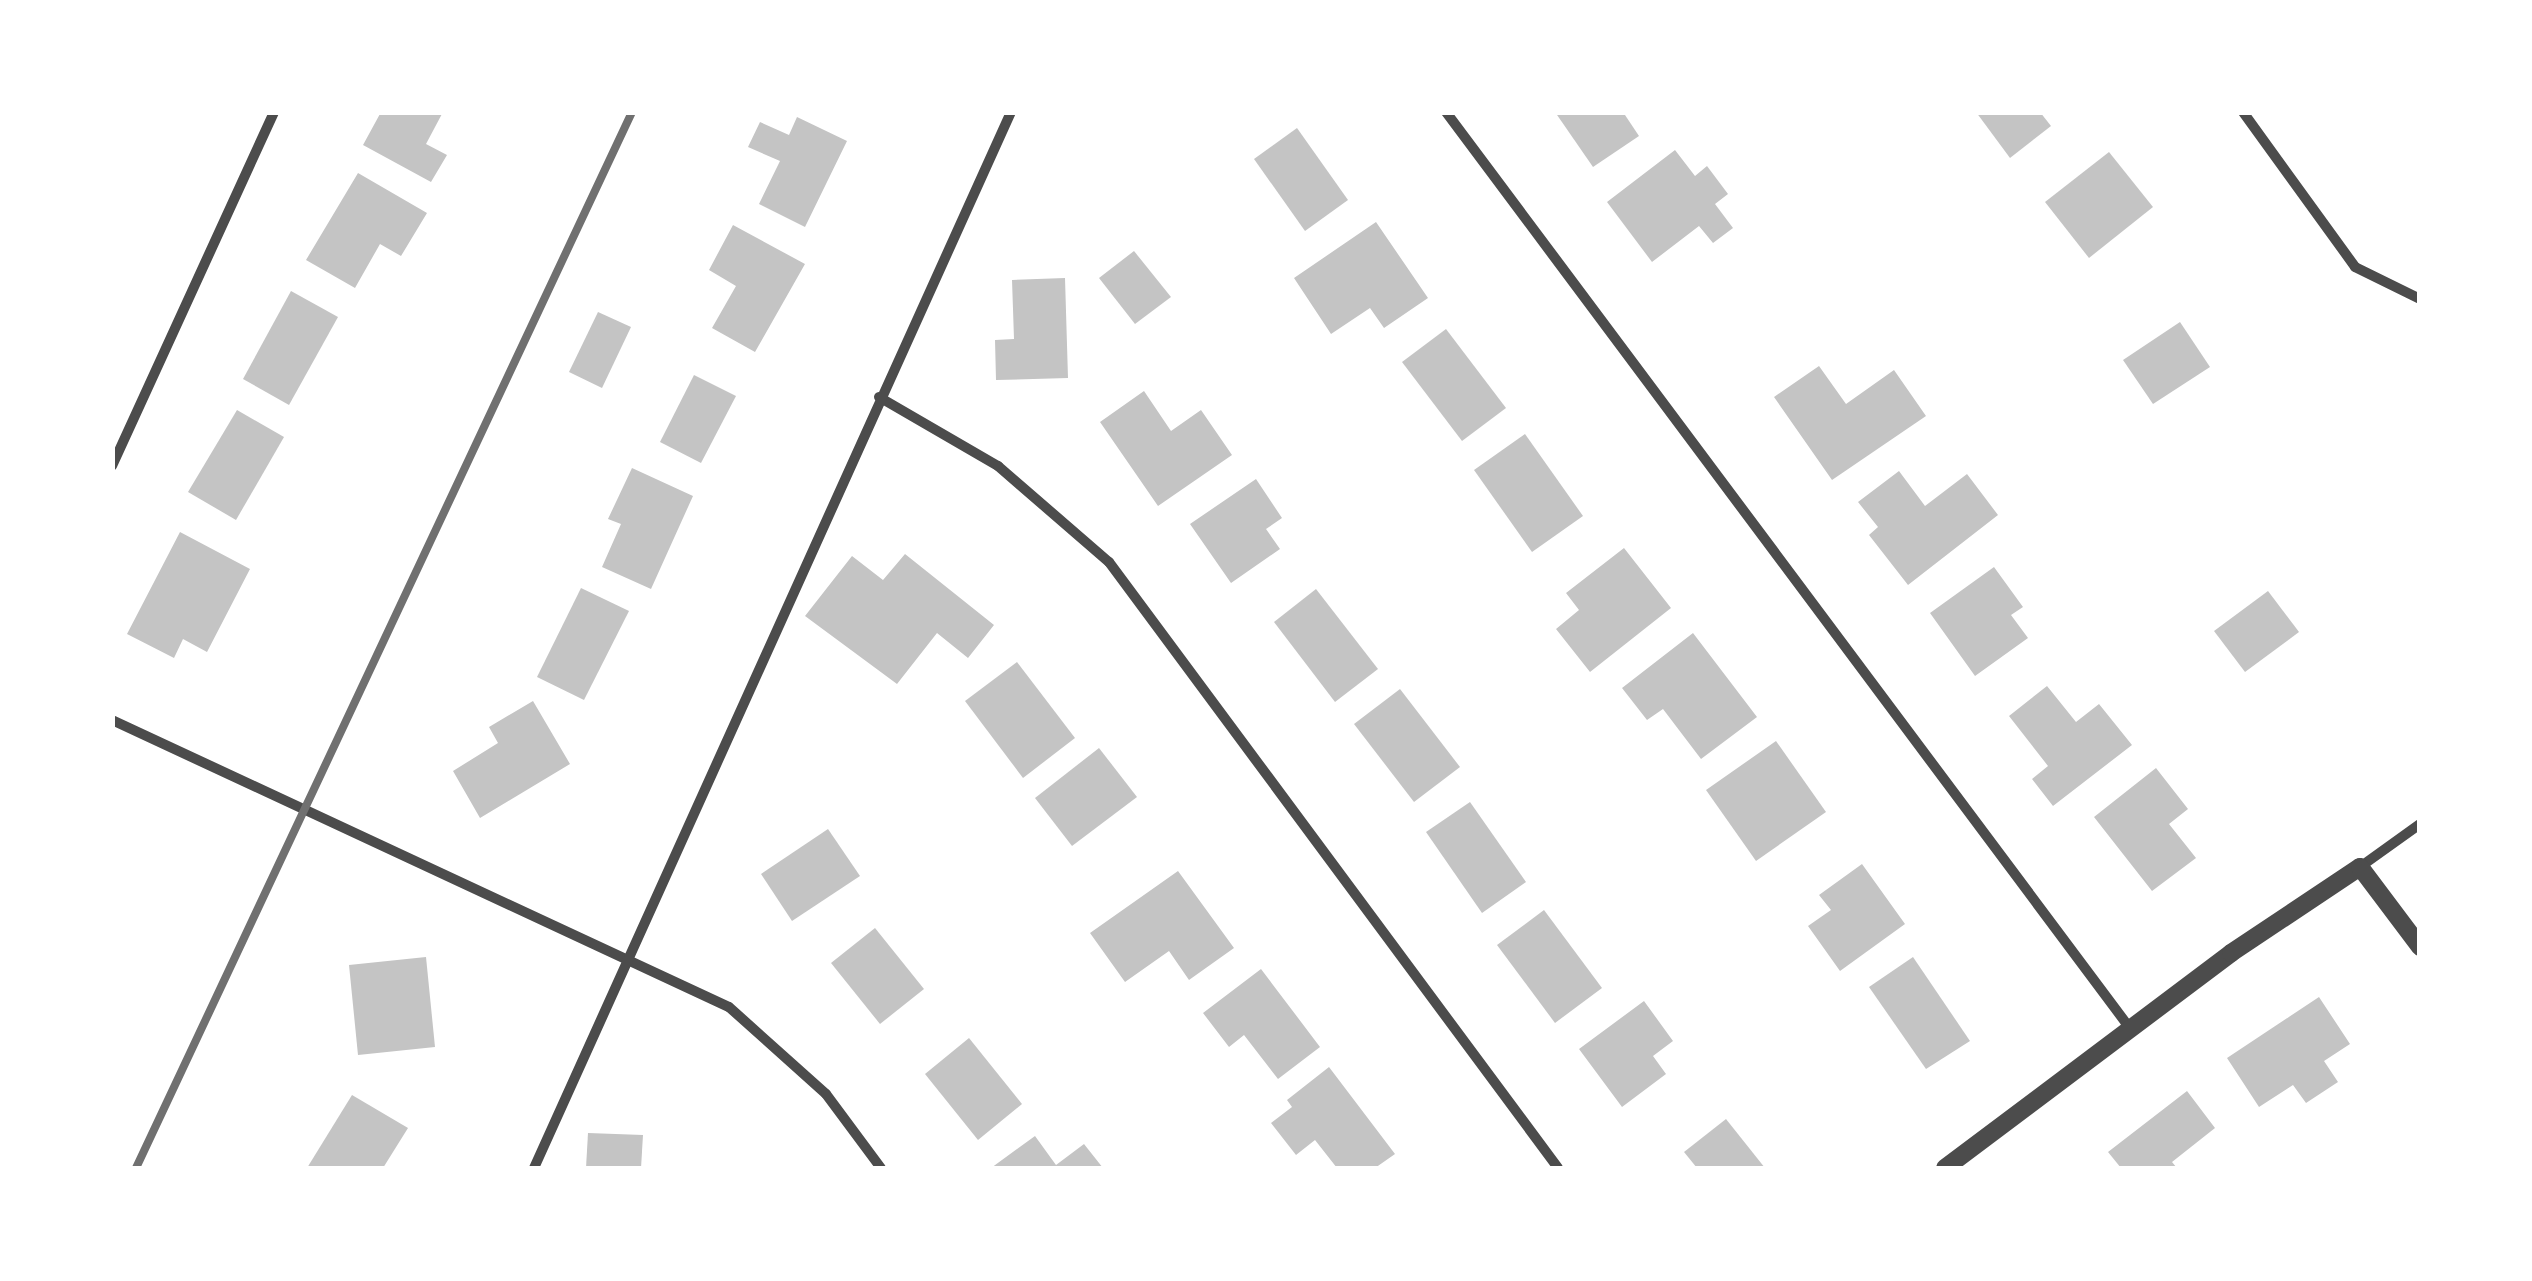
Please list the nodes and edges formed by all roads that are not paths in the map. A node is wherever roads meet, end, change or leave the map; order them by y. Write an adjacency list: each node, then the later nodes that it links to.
1 (274, 112): 7 (street)
2 (1011, 112): 6 (street)
3 (1446, 112): 13 (street)
4 (2243, 112): 5 (street)
5 (2420, 299)
6 (879, 396): 12 (street); 16 (street)
7 (112, 466)
8 (112, 720): 12 (street)
9 (2420, 824): 10 (street)
10 (2360, 867): 11 (street); 13 (street)
11 (2420, 947)
12 (627, 960): 14 (street); 15 (street)
13 (2129, 1027): 17 (street)
14 (534, 1168)
15 (882, 1168)
16 (1558, 1168)
17 (1944, 1168)

